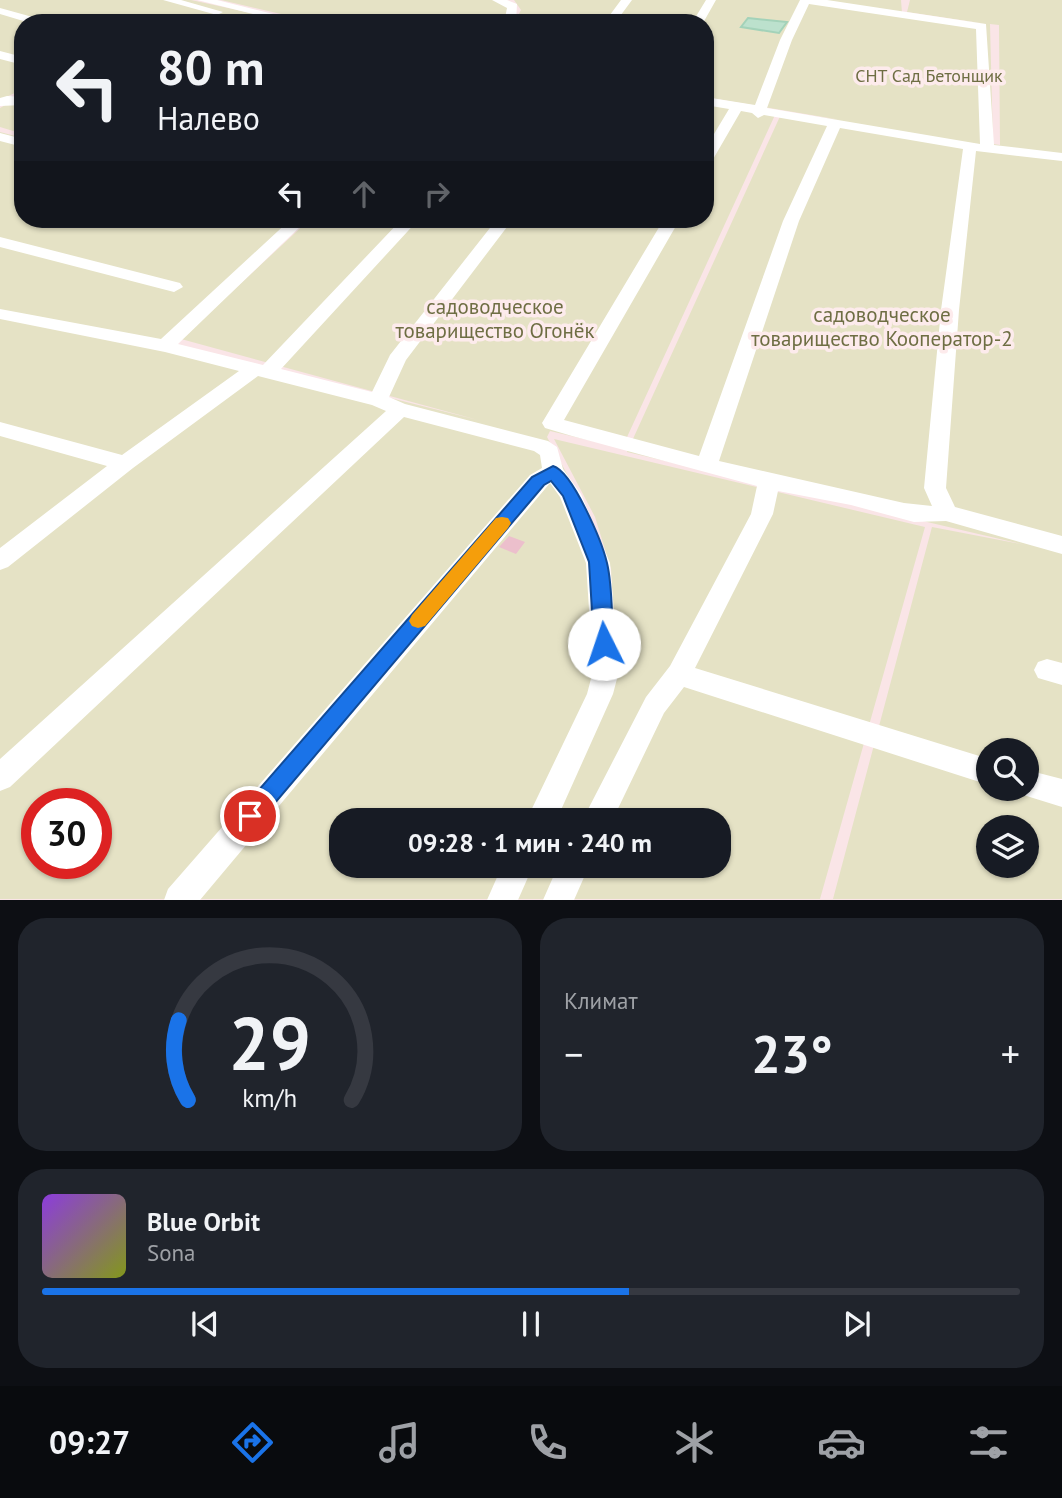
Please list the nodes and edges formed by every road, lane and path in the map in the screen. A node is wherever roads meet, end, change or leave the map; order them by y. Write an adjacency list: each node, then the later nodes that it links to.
1 (168, 0): 6 (street)
2 (202, 0): 7 (street)
3 (502, 0): 8 (street)
4 (627, 0): 9 (street)
5 (805, 0): 12 (street); 15 (street)
6 (223, 14)
7 (265, 14)
8 (513, 14)
9 (616, 14)
10 (714, 103): 11 (street)
11 (737, 107): 12 (street); 14 (street)
12 (759, 112): 13 (street)
13 (835, 123): 15 (street); 29 (street)
14 (714, 146)
15 (979, 147): 16 (street); 32 (street)
16 (1062, 157)
17 (290, 228): 24 (street)
18 (402, 228): 25 (street)
19 (498, 228): 26 (street)
20 (667, 228): 29 (street)
21 (0, 242): 22 (street)
22 (174, 287)
23 (0, 314): 24 (street)
24 (165, 346): 25 (street)
25 (262, 369): 26 (street); 28 (street)
26 (388, 405): 30 (street); 37 (street)
27 (0, 429): 28 (street)
28 (125, 463): 34 (street)
29 (707, 465): 31 (street)
30 (553, 471): 40 (street); 44 (street)
31 (769, 481): 32 (street); 35 (street)
32 (946, 513): 33 (street)
33 (1062, 545)
34 (0, 561)
35 (679, 674): 36 (street); 41 (street)
36 (976, 768)
37 (0, 778)
38 (1039, 786): 39 (street)
39 (1062, 793)
40 (547, 808)
41 (604, 808)
42 (513, 878): 45 (street)
43 (568, 878): 46 (street)
44 (178, 900)
45 (502, 900)
46 (558, 900)

